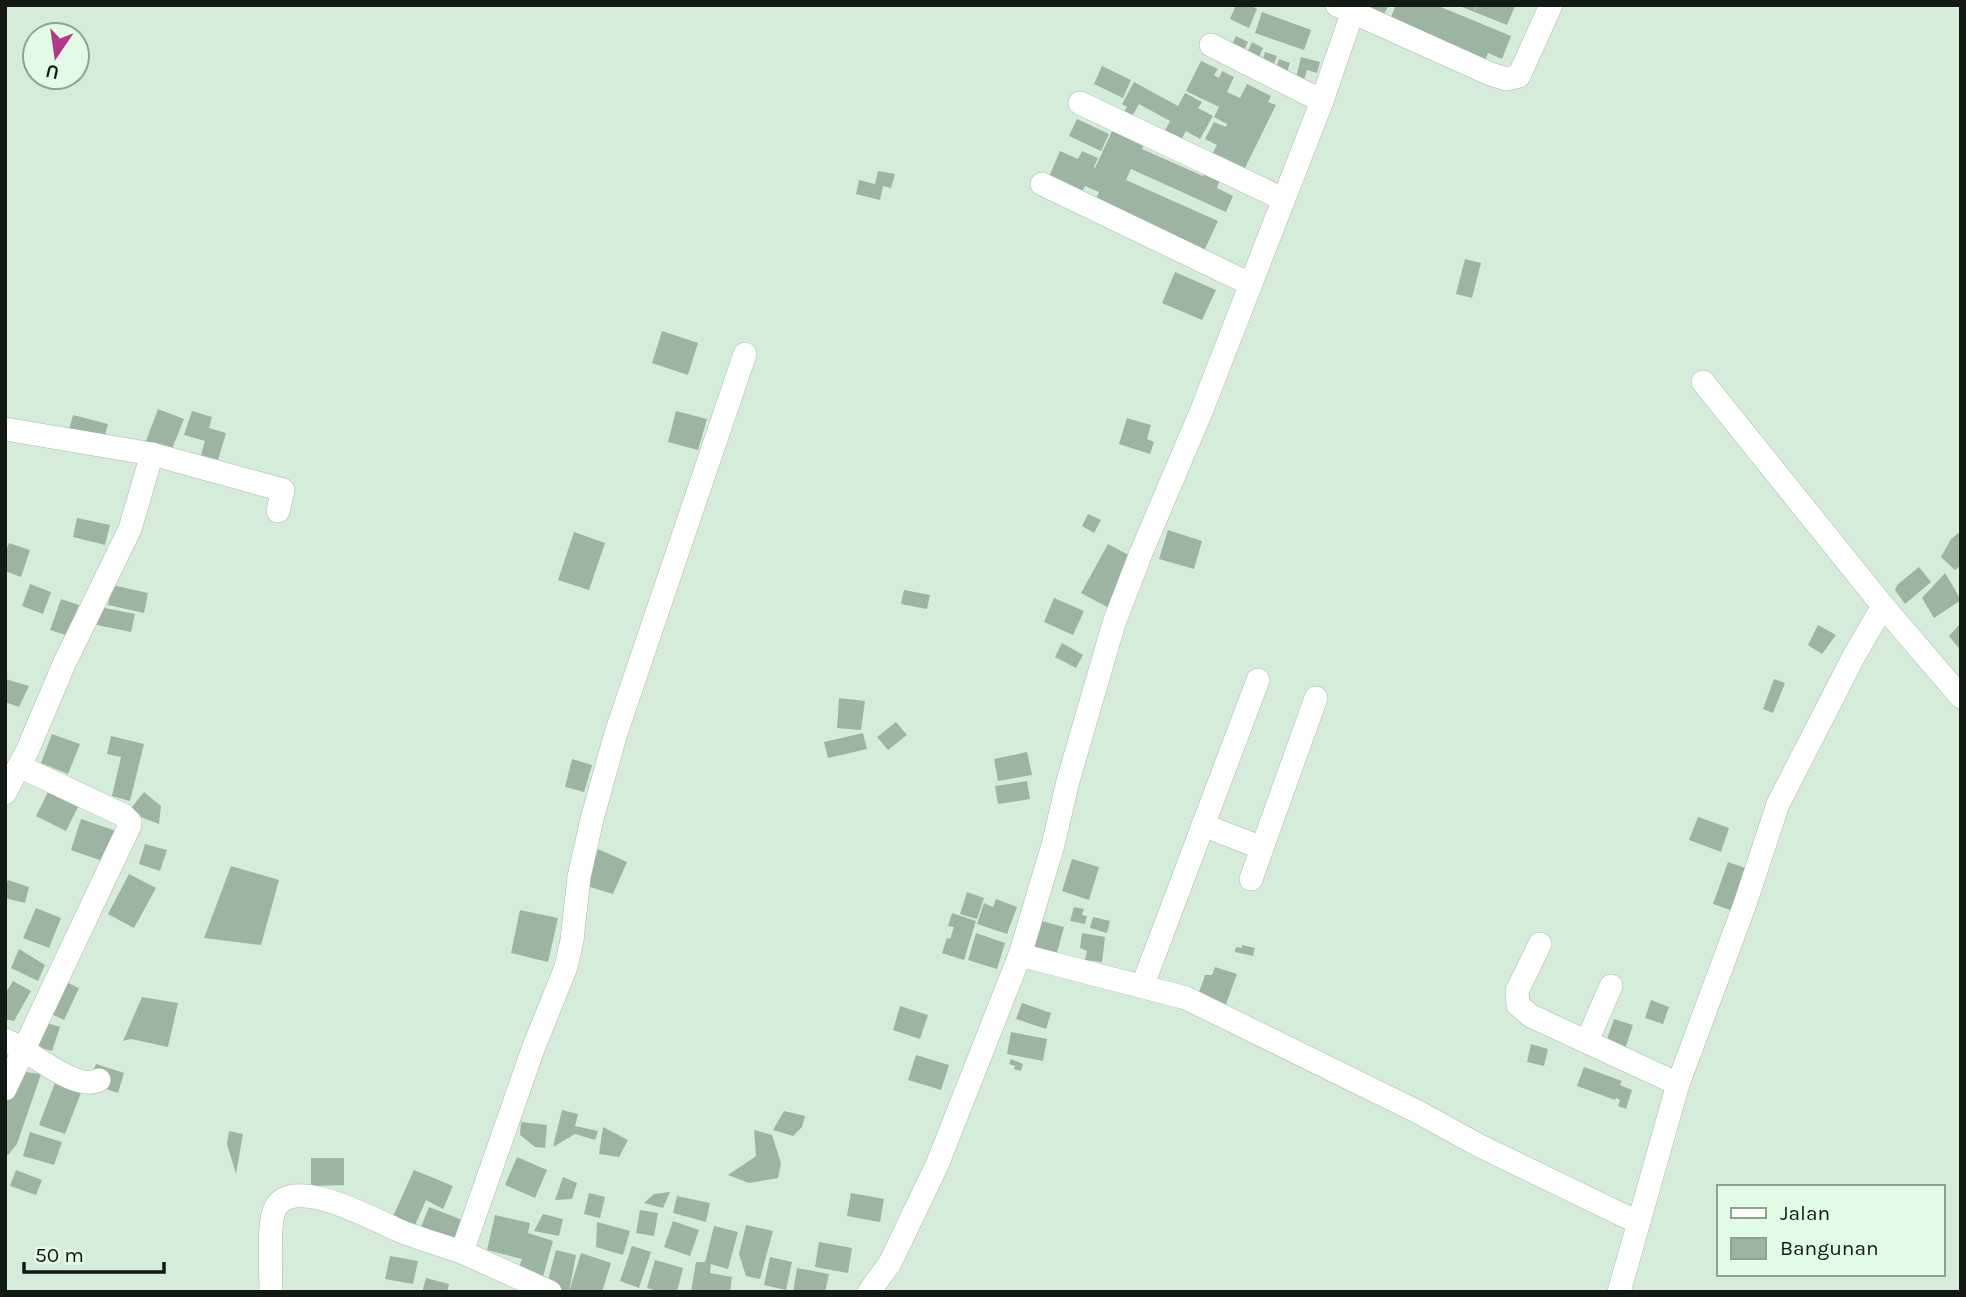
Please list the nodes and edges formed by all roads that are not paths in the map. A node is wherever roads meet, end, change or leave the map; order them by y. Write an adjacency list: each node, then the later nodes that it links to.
1 (1551, 5): 2 (street)
2 (1348, 8): 4 (street)
3 (1212, 45): 4 (street)
4 (1322, 100): 7 (street)
5 (1080, 103): 7 (street)
6 (1042, 184): 8 (street)
7 (1283, 199): 8 (street)
8 (1250, 284): 24 (street)
9 (745, 354): 33 (street)
10 (1703, 382): 14 (street)
11 (5, 429): 12 (street)
12 (152, 454): 13 (street); 18 (street)
13 (278, 511)
14 (1883, 606): 16 (street); 30 (street)
15 (1258, 680): 20 (street)
16 (1961, 697)
17 (1316, 698): 21 (street)
18 (19, 766): 19 (street); 28 (street)
19 (5, 793)
20 (1203, 825): 21 (street); 26 (street)
21 (1262, 848): 22 (street)
22 (1251, 878)
23 (1540, 944): 27 (street)
24 (1020, 955): 26 (street); 36 (street)
25 (1611, 986): 27 (street)
26 (1142, 987): 32 (street)
27 (1587, 1041): 30 (street)
28 (15, 1044): 29 (street); 31 (street)
29 (99, 1080)
30 (1678, 1084): 32 (street)
31 (5, 1089)
32 (1639, 1223): 37 (street)
33 (462, 1252): 34 (street); 35 (street)
34 (271, 1292)
35 (550, 1292)
36 (869, 1292)
37 (1619, 1292)

